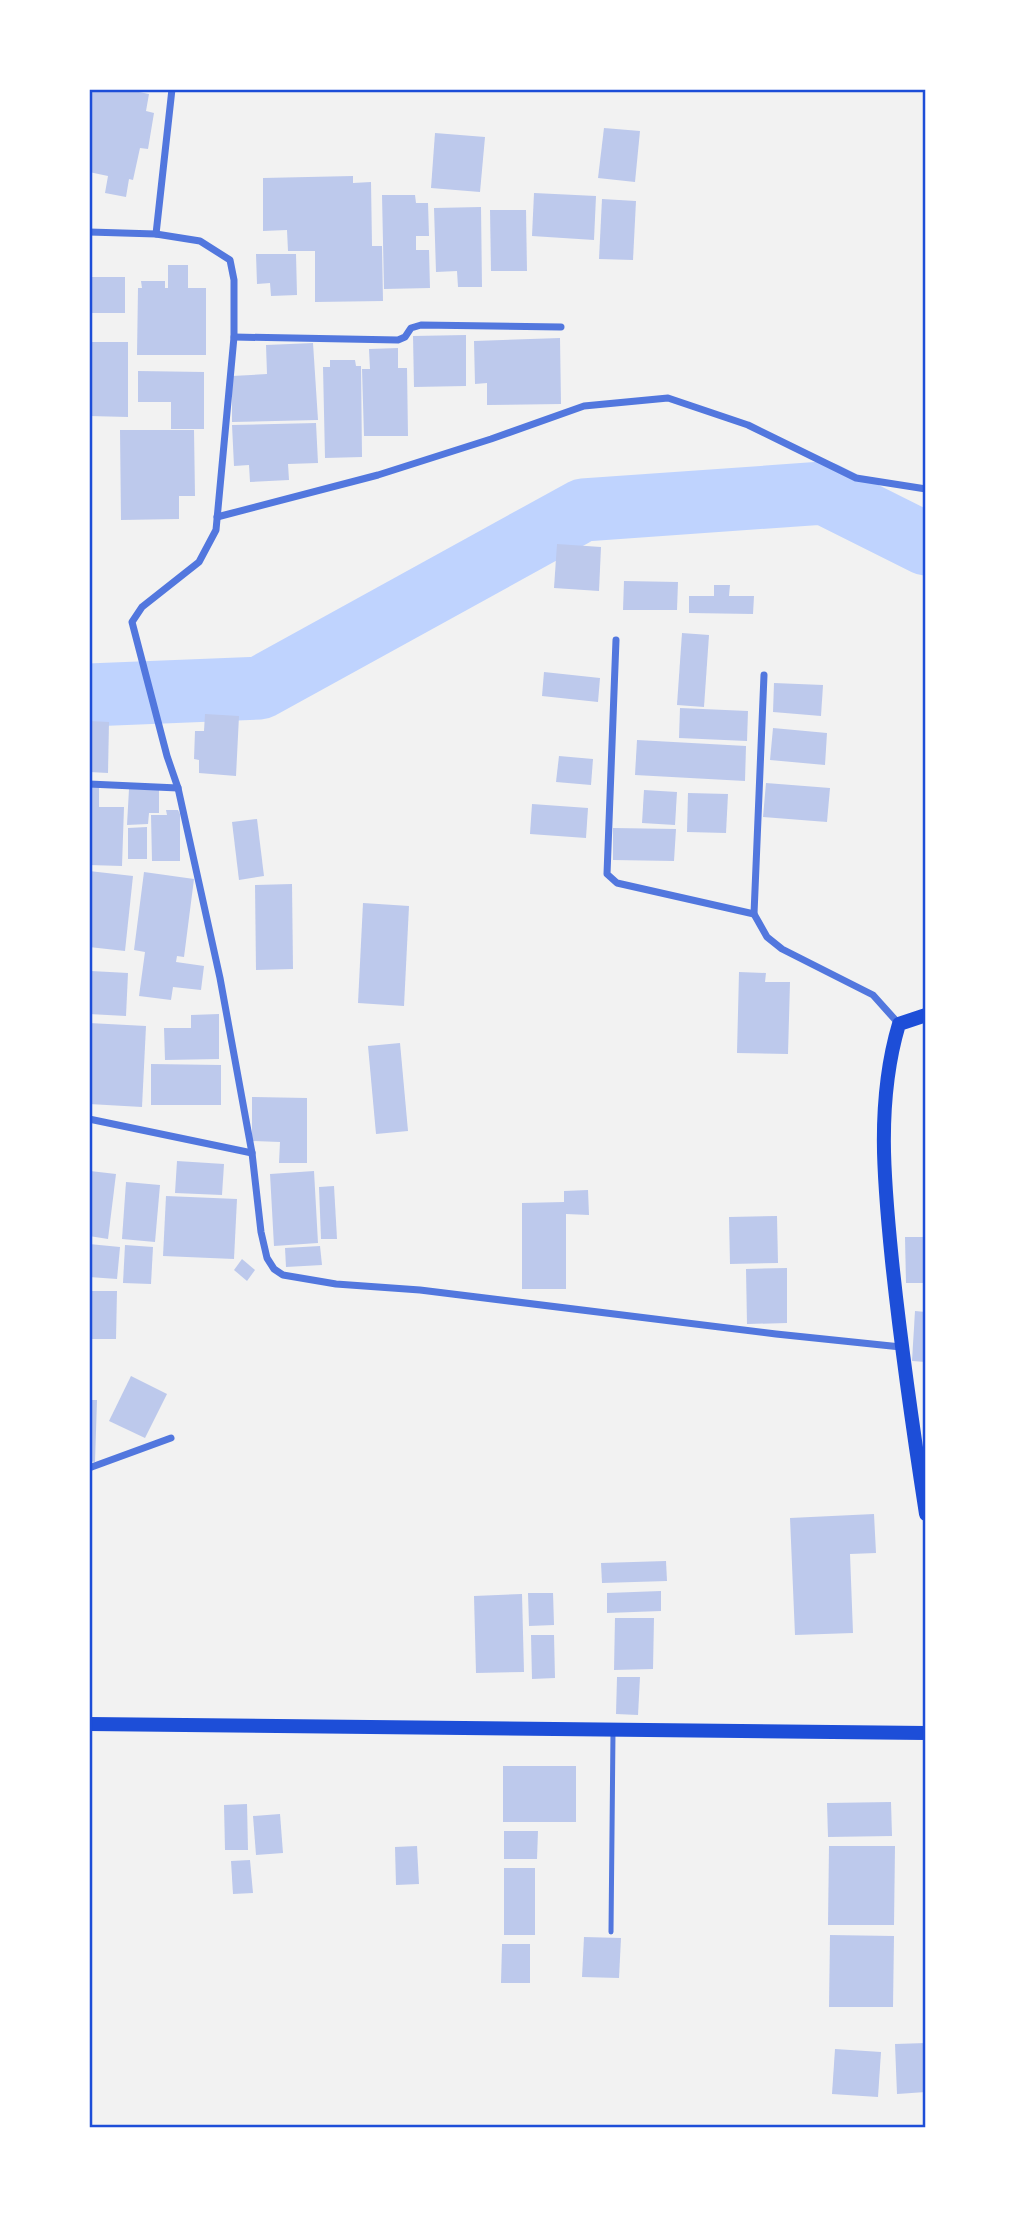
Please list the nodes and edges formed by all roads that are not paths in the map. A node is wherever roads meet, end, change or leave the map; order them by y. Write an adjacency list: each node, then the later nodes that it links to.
1 (172, 89): 3 (street)
2 (89, 232): 3 (street)
3 (156, 234): 5 (street)
4 (561, 327): 5 (street)
5 (234, 337): 7 (street)
6 (926, 489): 7 (street)
7 (217, 517): 11 (street)
8 (616, 640): 12 (street)
9 (764, 675): 12 (street)
10 (89, 783): 11 (street)
11 (178, 788): 16 (street)
12 (754, 914): 14 (street)
13 (926, 1015): 14 (main road)
14 (899, 1024): 17 (main road)
15 (89, 1119): 16 (street)
16 (252, 1153): 17 (street)
17 (901, 1347): 20 (main road)
18 (171, 1438): 19 (street)
19 (89, 1468)
20 (926, 1514)
21 (89, 1724): 22 (main road)
22 (613, 1729): 23 (main road); 24 (lane)
23 (926, 1733)
24 (611, 1932)

